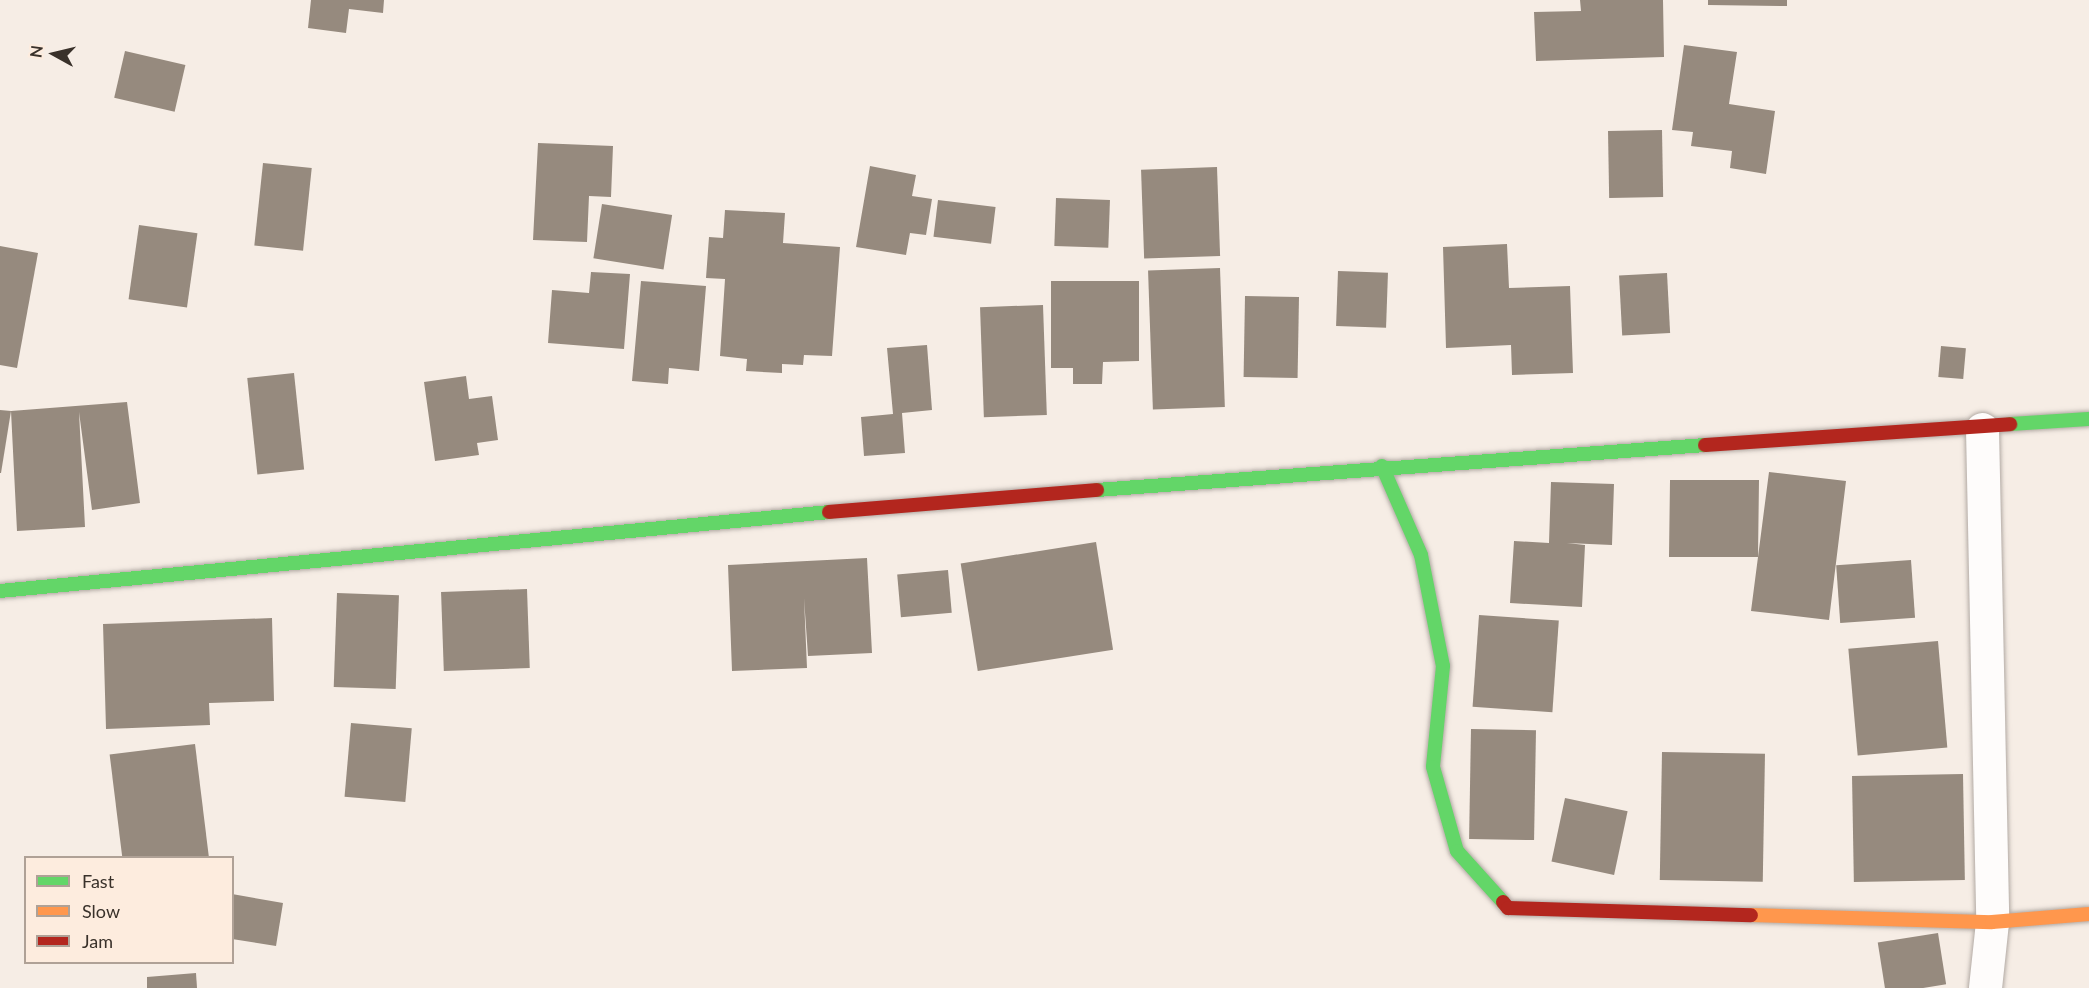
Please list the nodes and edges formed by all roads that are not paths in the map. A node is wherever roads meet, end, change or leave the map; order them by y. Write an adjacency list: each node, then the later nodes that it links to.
1 (2089, 419): 2 (main road)
2 (1982, 429): 3 (main road); 6 (street)
3 (1382, 466): 4 (main road); 6 (main road)
4 (0, 591)
5 (2089, 914): 6 (main road)
6 (1992, 922): 7 (street)
7 (1985, 988)

